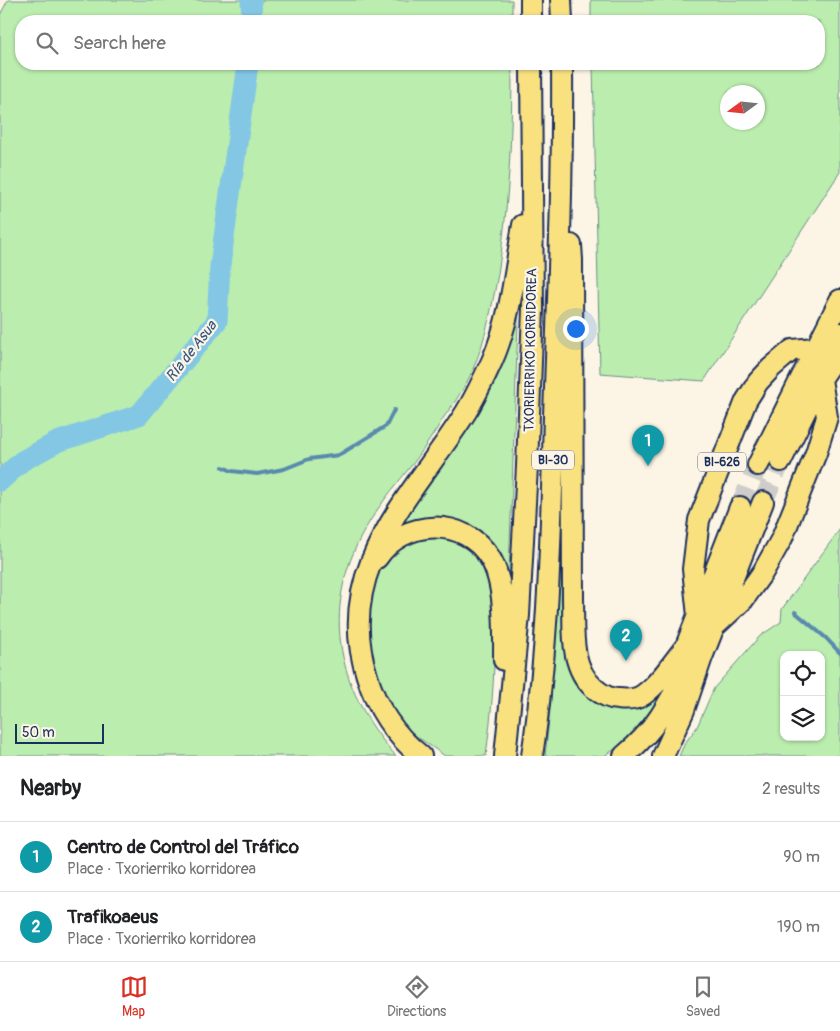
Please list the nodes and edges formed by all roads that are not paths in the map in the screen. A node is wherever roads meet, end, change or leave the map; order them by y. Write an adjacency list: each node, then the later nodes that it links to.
1 (531, 0): 3 (highway)
2 (561, 0): 4 (highway)
3 (531, 15)
4 (562, 15)
5 (531, 70): 8 (highway, TXORIERRIKO KORRIDOREA / BI-30)
6 (562, 70): 7 (highway, TXORIERRIKO KORRIDOREA / BI-30)
7 (562, 163): 21 (highway); 24 (highway, TXORIERRIKO KORRIDOREA / BI-30)
8 (532, 191): 19 (highway); 23 (highway, TXORIERRIKO KORRIDOREA / BI-30)
9 (840, 300): 12 (highway)
10 (840, 312): 12 (highway, BI-626)
11 (840, 333): 14 (highway)
12 (816, 348): 16 (highway, BI-626); 20 (highway, BI-626)
13 (840, 351): 14 (highway)
14 (821, 378): 15 (highway); 20 (highway, BI-626)
15 (780, 461)
16 (758, 466)
17 (762, 502): 20 (highway, BI-626)
18 (740, 506): 20 (highway, BI-626)
19 (368, 572): 22 (highway); 23 (highway)
20 (706, 621): 21 (highway, BI-626)
21 (694, 652): 25 (highway); 26 (highway)
22 (421, 756)
23 (504, 756)
24 (532, 756)
25 (624, 756)
26 (664, 756)

